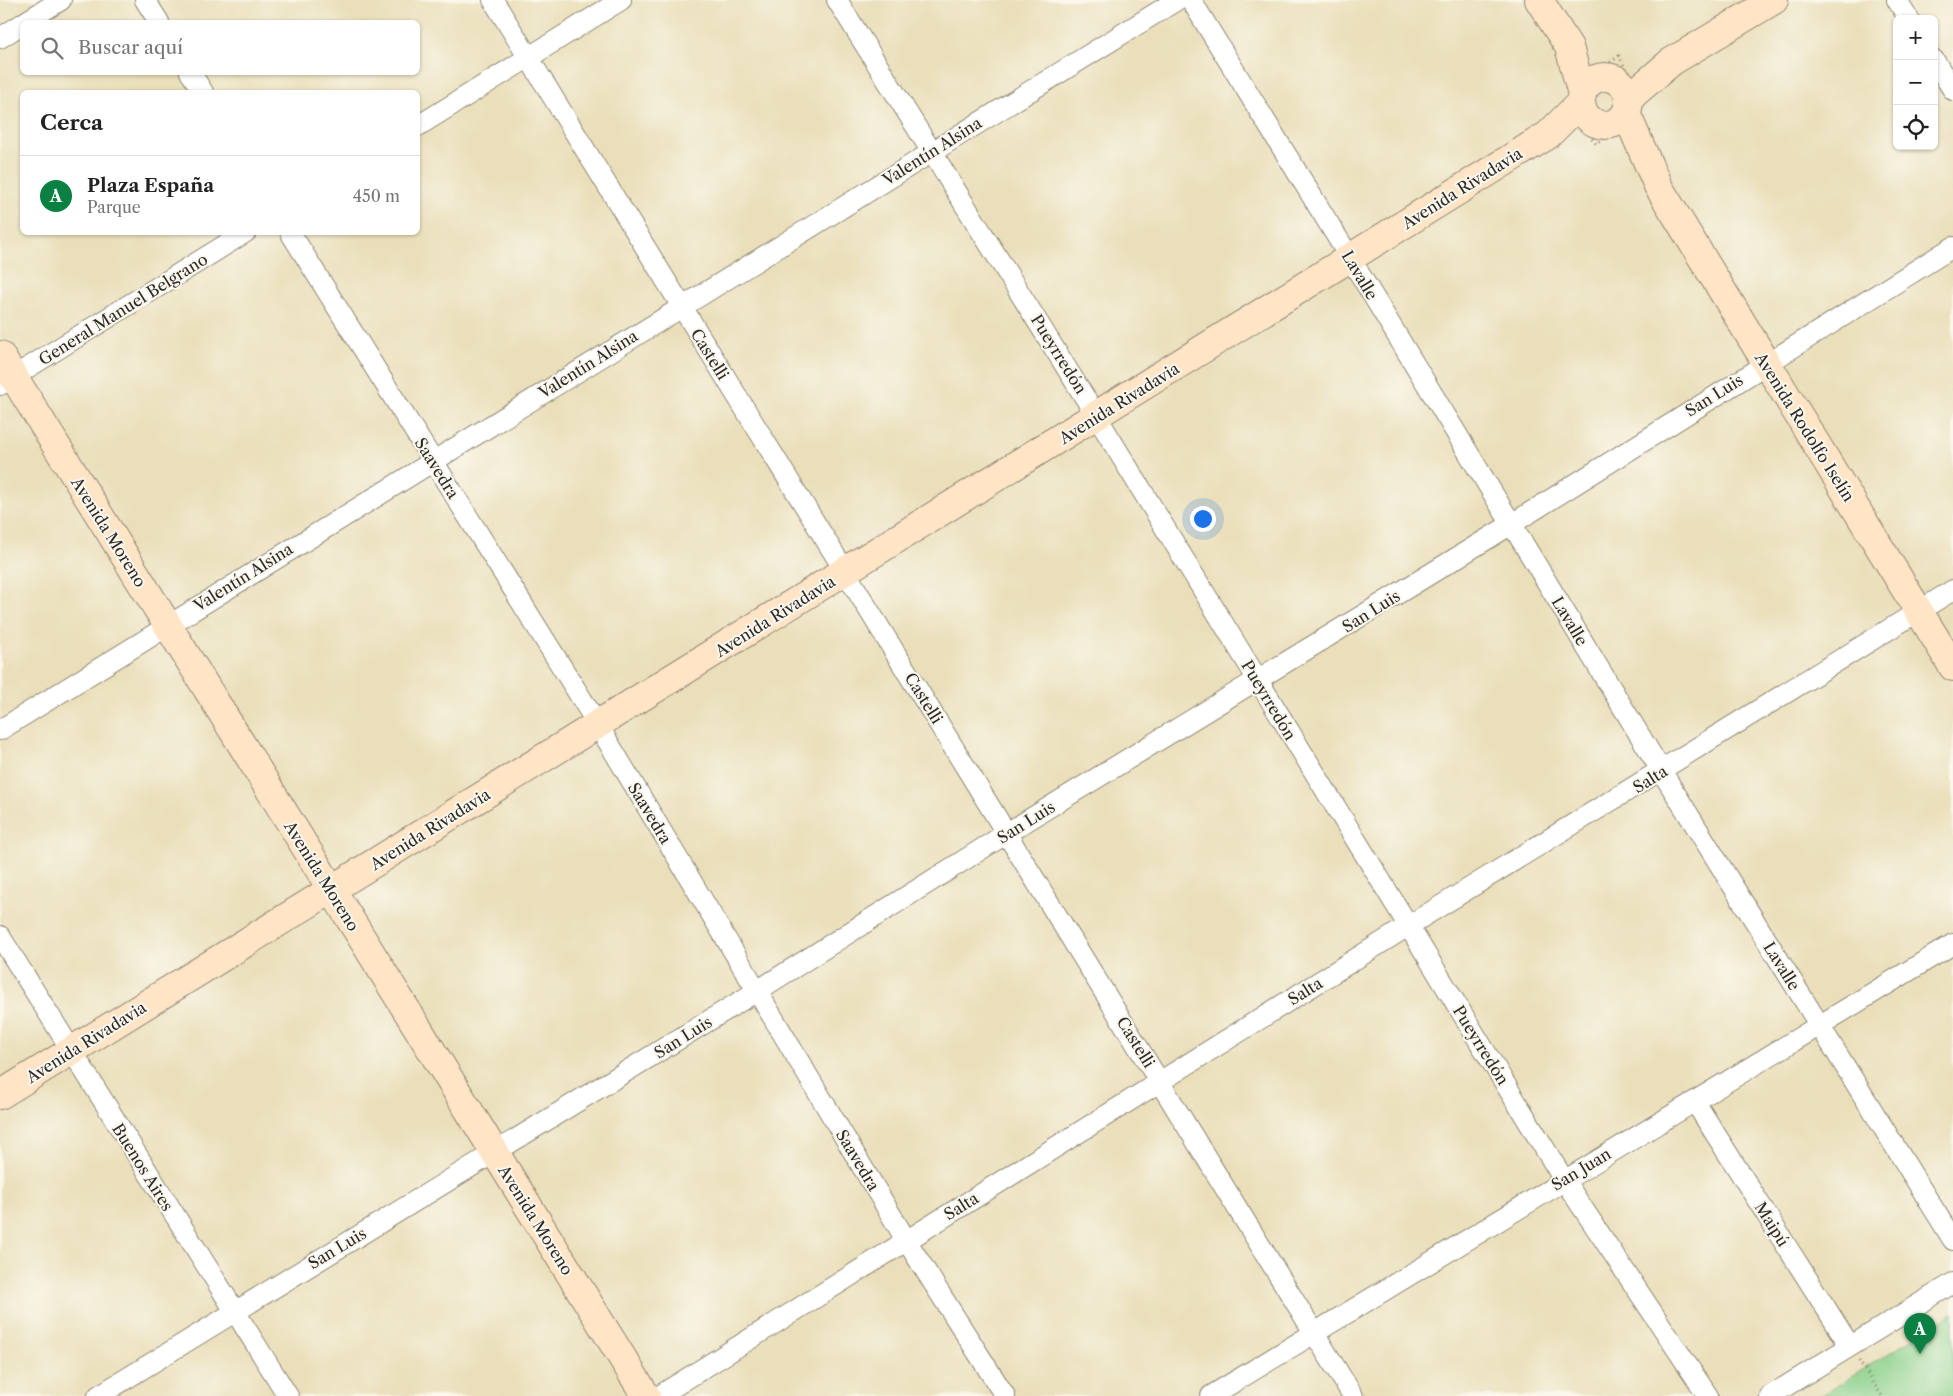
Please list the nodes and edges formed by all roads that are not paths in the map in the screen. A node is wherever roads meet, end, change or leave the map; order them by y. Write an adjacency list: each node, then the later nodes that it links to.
1 (61, 0): 12 (street)
2 (145, 0): 13 (street)
3 (493, 0): 16 (street, Castelli)
4 (621, 0): 16 (street)
5 (837, 0): 23 (street, Pueyrredón)
6 (1177, 0): 23 (street, Valentín Alsina)
7 (1191, 0): 27 (street, Lavalle)
8 (1539, 0): 21 (main road, Avenida Rodolfo Iselín)
9 (1774, 0): 21 (main road, Avenida Rivadavia)
10 (1897, 0): 11 (street)
11 (1906, 15)
12 (29, 20)
13 (158, 20)
14 (20, 26): 15 (street)
15 (0, 38)
16 (529, 57): 22 (street); 28 (street, Castelli)
17 (1938, 66): 20 (street)
18 (192, 75): 19 (street)
19 (202, 90)
20 (1953, 90)
21 (1606, 101): 27 (main road, Avenida Rivadavia); 29 (main road, Avenida Rodolfo Iselín)
22 (420, 125)
23 (932, 151): 28 (street, Valentín Alsina); 31 (street, Pueyrredón)
24 (241, 235): 30 (street, General Manuel Belgrano)
25 (292, 235): 32 (street, Saavedra)
26 (1953, 247): 29 (street, San Luis)
27 (1350, 258): 31 (main road, Avenida Rivadavia); 33 (street, Lavalle)
28 (681, 307): 32 (street, Valentín Alsina); 34 (street, Castelli)
29 (1766, 363): 33 (street, San Luis); 36 (main road, Avenida Rodolfo Iselín)
30 (4, 372): 37 (main road, Avenida Moreno)
31 (1097, 417): 34 (main road, Avenida Rivadavia); 39 (street, Pueyrredón)
32 (432, 461): 37 (street, Valentín Alsina); 40 (street, Saavedra)
33 (1510, 524): 39 (street, San Luis); 42 (street, Lavalle)
34 (846, 572): 40 (main road, Avenida Rivadavia); 43 (street, Castelli)
35 (1953, 590): 36 (street, Salta)
36 (1919, 610): 38 (main road, Avenida Rodolfo Iselín); 42 (street, Salta)
37 (167, 625): 41 (street, Valentín Alsina); 44 (main road, Avenida Moreno)
38 (1953, 667)
39 (1257, 681): 43 (street, San Luis); 45 (street, Pueyrredón)
40 (598, 725): 44 (main road, Avenida Rivadavia); 48 (street, Saavedra)
41 (0, 730)
42 (1662, 772): 45 (street, Salta); 49 (street, Lavalle)
43 (1007, 834): 48 (street, San Luis); 51 (street, Castelli)
44 (331, 890): 50 (main road, Avenida Rivadavia); 54 (main road, Avenida Moreno)
45 (1408, 926): 51 (street, Salta); 55 (street, Pueyrredón)
46 (0, 936): 50 (street, Buenos Aires)
47 (1953, 944): 49 (street, San Juan)
48 (757, 991): 54 (street, San Luis); 56 (street, Saavedra)
49 (1819, 1026): 53 (street, San Juan); 57 (street, Lavalle)
50 (71, 1051): 52 (main road, Avenida Rivadavia); 59 (street, Buenos Aires)
51 (1160, 1081): 56 (street, Salta); 60 (street, Castelli)
52 (0, 1095)
53 (1695, 1102): 55 (street, San Juan); 61 (street, Maipú)
54 (493, 1153): 59 (street, San Luis); 64 (main road, Avenida Moreno)
55 (1564, 1180): 60 (street, San Juan); 69 (street, Pueyrredón)
56 (906, 1240): 65 (street, Salta); 66 (street, Saavedra)
57 (1953, 1240)
58 (1953, 1283): 61 (street)
59 (233, 1311): 62 (street, San Luis); 63 (street, Buenos Aires)
60 (1313, 1332): 67 (street, San Juan); 68 (street, Castelli)
61 (1850, 1346): 70 (street)
62 (98, 1396)
63 (288, 1396)
64 (646, 1396)
65 (659, 1396)
66 (1005, 1396)
67 (1211, 1396)
68 (1353, 1396)
69 (1708, 1396)
70 (1770, 1396)

